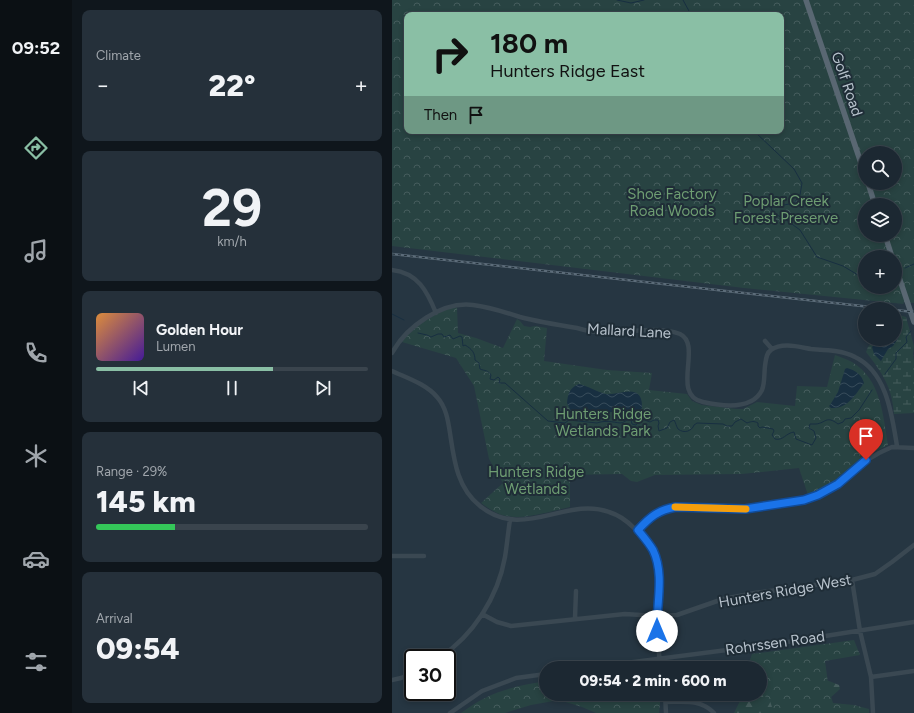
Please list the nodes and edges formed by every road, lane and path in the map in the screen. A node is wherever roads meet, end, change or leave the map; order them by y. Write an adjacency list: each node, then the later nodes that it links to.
1 (806, 0): 2 (main road, Golf Road)
2 (858, 155)
3 (392, 270): 5 (street)
4 (902, 286): 6 (main road)
5 (436, 313): 8 (street, Mallard Lane); 9 (street, Mallard Lane)
6 (914, 322)
7 (765, 340): 8 (street)
8 (772, 349): 11 (street)
9 (392, 353)
10 (392, 372): 13 (street)
11 (897, 446): 12 (street); 14 (street)
12 (914, 448)
13 (510, 520): 14 (street); 20 (street)
14 (638, 530): 21 (street)
15 (914, 545): 18 (street, Hunters Ridge West)
16 (392, 556): 17 (street)
17 (424, 556)
18 (852, 580): 21 (street, Hunters Ridge West); 24 (street)
19 (576, 591): 22 (street)
20 (482, 614): 22 (street, Hunters Ridge West); 25 (street)
21 (657, 616): 22 (street, Hunters Ridge West); 26 (street)
22 (575, 618)
23 (914, 622): 24 (street, Rohrssen Road)
24 (860, 631): 26 (street, Rohrssen Road); 32 (street)
25 (451, 649)
26 (659, 658): 27 (street, Rohrssen Road); 28 (street)
27 (637, 661)
28 (660, 661)
29 (914, 671): 32 (street)
30 (539, 675): 35 (street)
31 (404, 676): 33 (street)
32 (871, 677): 38 (street)
33 (392, 680)
34 (666, 702): 36 (street); 37 (street)
35 (450, 713)
36 (666, 713)
37 (714, 713)
38 (873, 713)

